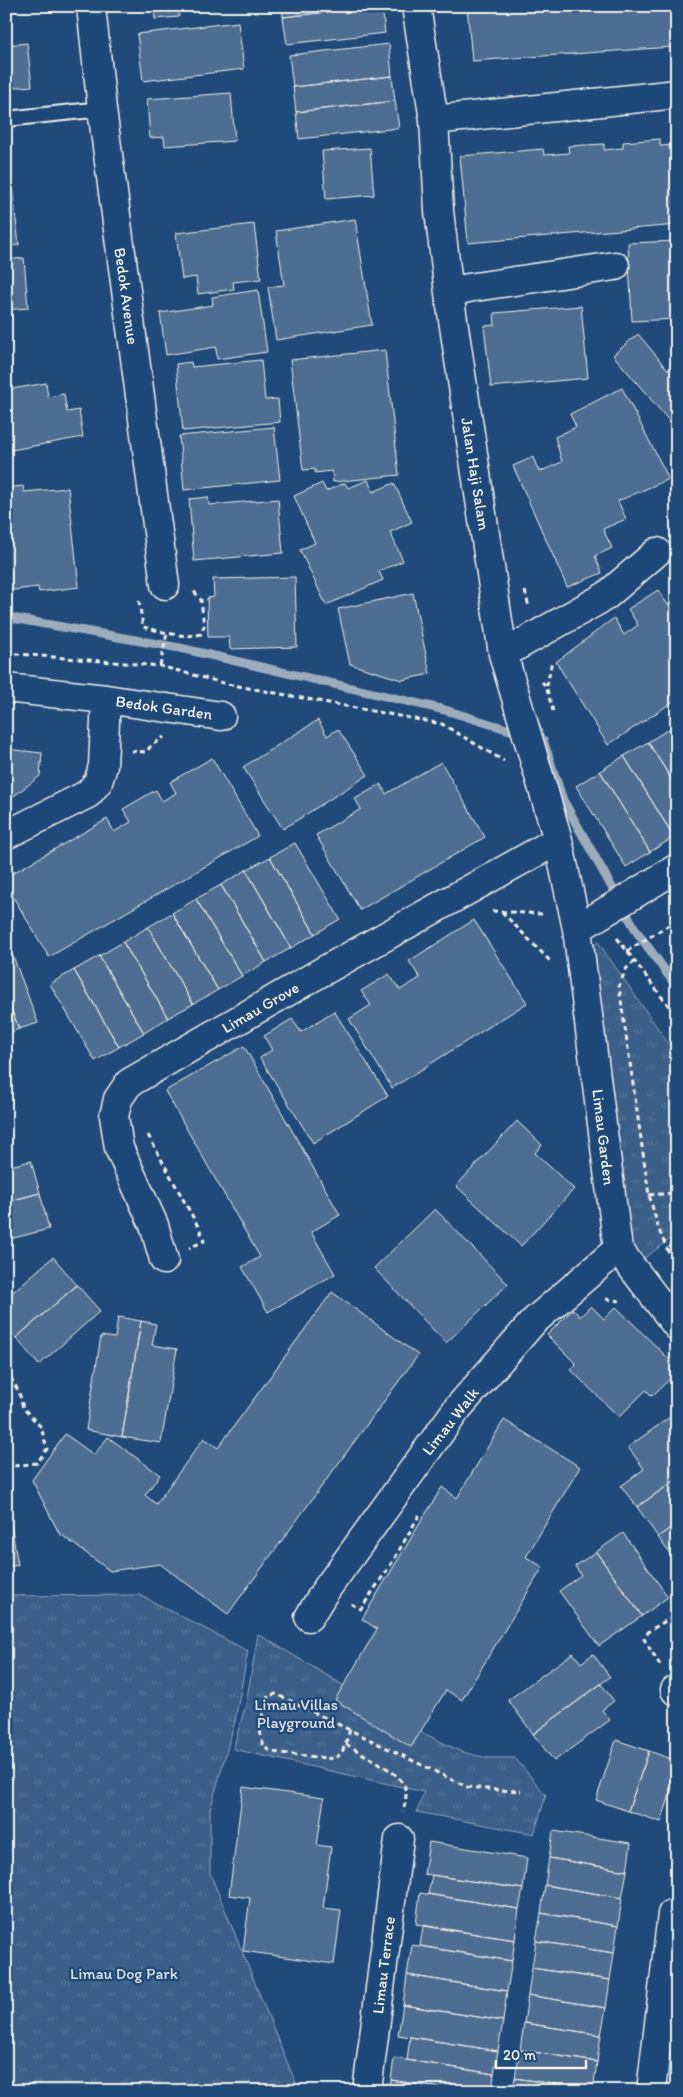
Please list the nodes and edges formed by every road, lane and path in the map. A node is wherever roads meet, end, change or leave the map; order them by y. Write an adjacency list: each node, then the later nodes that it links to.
1 (91, 6): 4 (street, Bedok Avenue)
2 (416, 6): 6 (street, Jalan Haji Salam)
3 (677, 94): 6 (street)
4 (102, 109): 5 (lane); 10 (street, Bedok Avenue)
5 (6, 119)
6 (434, 120): 8 (street, Jalan Haji Salam)
7 (615, 266): 8 (street)
8 (449, 293): 13 (street, Jalan Haji Salam)
9 (657, 552): 13 (street)
10 (165, 585)
11 (167, 633): 14 (path)
12 (6, 653): 14 (path)
13 (503, 654): 22 (street, Jalan Haji Salam)
14 (160, 666): 20 (path)
15 (6, 688): 16 (street, Bedok Garden)
16 (106, 699): 17 (street, Bedok Garden); 19 (street, Bedok Garden)
17 (221, 716)
18 (173, 738): 19 (path)
19 (104, 749): 21 (street, Bedok Garden)
20 (504, 761)
21 (8, 834)
22 (558, 840): 29 (street, Jalan Haji Salam); 38 (street, Limau Grove)
23 (677, 868): 27 (street)
24 (486, 910): 25 (path)
25 (502, 912): 26 (path); 32 (path)
26 (545, 914)
27 (600, 914): 29 (street); 30 (path)
28 (677, 920): 30 (path)
29 (577, 929): 37 (street, Limau Garden)
30 (627, 951): 31 (path)
31 (635, 962): 33 (path); 36 (path)
32 (553, 964)
33 (677, 1017)
34 (148, 1134): 38 (path)
35 (674, 1193): 36 (path)
36 (649, 1194): 39 (path)
37 (618, 1249): 42 (street); 48 (street, Limau Walk)
38 (164, 1260)
39 (677, 1272)
40 (597, 1297): 41 (path)
41 (626, 1306)
42 (677, 1326)
43 (6, 1370): 44 (path)
44 (6, 1467)
45 (417, 1519): 46 (path)
46 (380, 1581)
47 (677, 1614): 49 (path)
48 (309, 1617)
49 (676, 1689)
50 (350, 1730): 51 (path); 51 (path); 52 (path)
51 (346, 1744): 53 (path)
52 (521, 1791)
53 (399, 1839): 55 (street, Limau Terrace)
54 (672, 1914): 56 (street)
55 (367, 2091)
56 (651, 2091)

